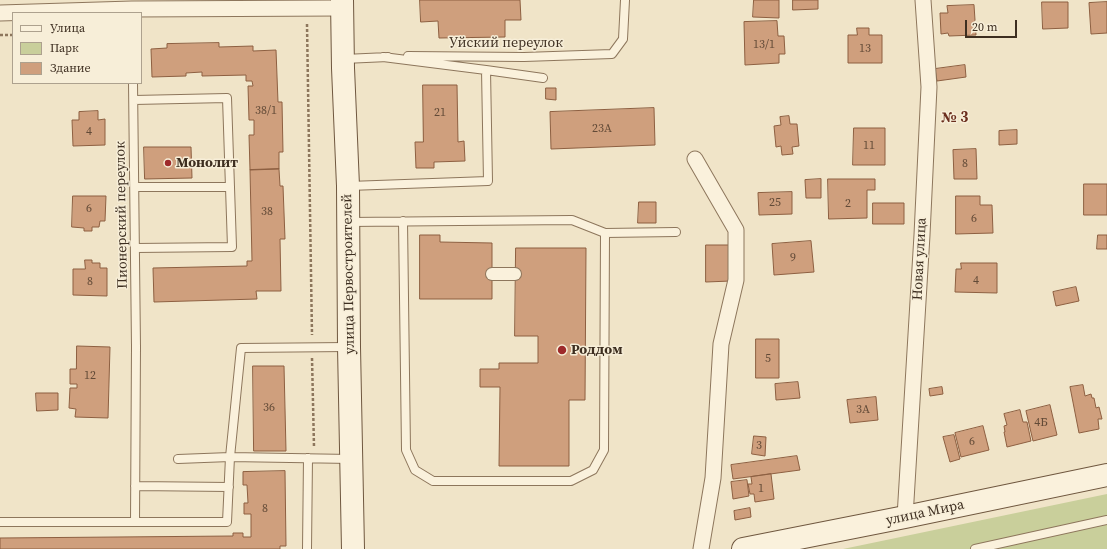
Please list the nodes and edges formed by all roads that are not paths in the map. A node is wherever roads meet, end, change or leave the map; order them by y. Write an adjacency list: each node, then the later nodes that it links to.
1 (625, 0): 6 (lane, Уйский переулок)
2 (923, 0): 31 (street, Новая улица)
3 (342, 4): 4 (street); 7 (main road, улица Первостроителей)
4 (132, 11): 5 (street)
5 (0, 12)
6 (383, 57): 7 (lane, Уйский переулок); 8 (lane)
7 (343, 59): 14 (main road, улица Первостроителей)
8 (486, 70): 9 (lane); 14 (lane)
9 (543, 78)
10 (133, 84): 11 (lane, Пионерский переулок)
11 (134, 100): 13 (lane); 15 (lane, Пионерский переулок)
12 (695, 159): 38 (street)
13 (230, 186): 15 (lane); 20 (lane)
14 (348, 186): 17 (main road, улица Первостроителей)
15 (135, 187): 20 (lane, Пионерский переулок)
16 (403, 221): 17 (lane); 19 (lane); 19 (lane)
17 (348, 222): 23 (main road, улица Первостроителей)
18 (676, 232): 19 (lane)
19 (604, 233)
20 (136, 248): 29 (lane, Пионерский переулок)
21 (492, 274): 22 (street)
22 (515, 274)
23 (349, 347): 24 (lane); 27 (main road, улица Первостроителей)
24 (230, 457): 25 (lane); 26 (lane); 30 (lane)
25 (311, 458): 27 (lane); 36 (lane)
26 (178, 459)
27 (351, 459): 37 (main road, улица Первостроителей)
28 (1107, 475): 31 (main road, улица Мира)
29 (136, 486): 30 (lane); 34 (lane, Пионерский переулок)
30 (229, 487): 34 (lane)
31 (905, 518): 39 (main road, улица Мира)
32 (1107, 520): 35 (lane)
33 (0, 522): 34 (lane)
34 (135, 522)
35 (992, 547): 40 (lane)
36 (307, 549)
37 (353, 549)
38 (701, 549)
39 (743, 549)
40 (975, 549)

